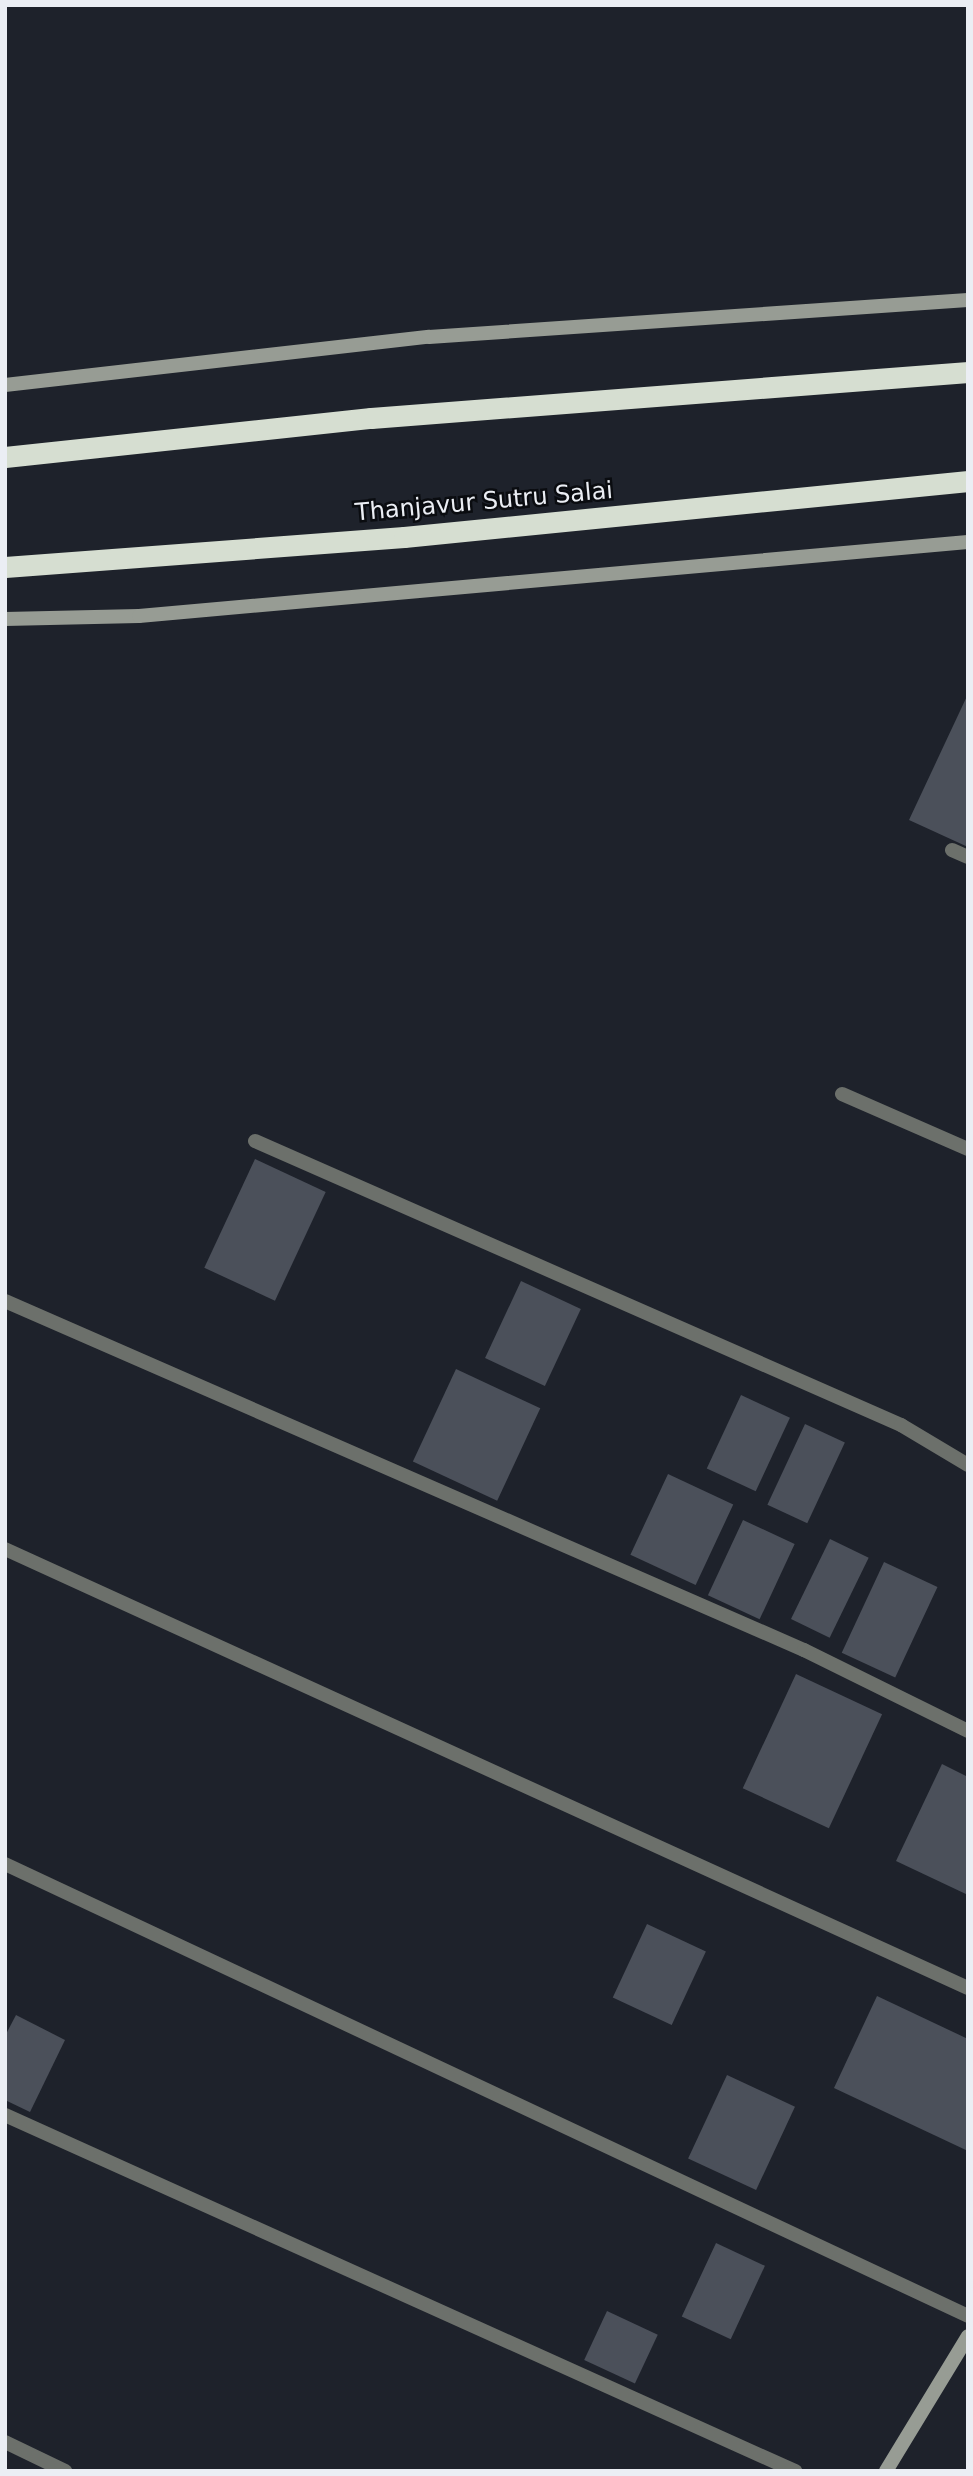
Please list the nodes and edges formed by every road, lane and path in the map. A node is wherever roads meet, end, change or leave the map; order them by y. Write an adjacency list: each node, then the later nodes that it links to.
1 (968, 300): 3 (street)
2 (968, 372): 4 (highway)
3 (5, 385)
4 (5, 457)
5 (968, 481): 7 (highway, Thanjavur Sutru Salai)
6 (968, 542): 8 (street)
7 (5, 567)
8 (5, 619)
9 (952, 850): 10 (street)
10 (968, 858)
11 (842, 1094): 13 (street)
12 (255, 1141): 15 (street)
13 (968, 1149)
14 (5, 1301): 17 (street)
15 (968, 1465)
16 (5, 1549): 19 (street)
17 (968, 1731)
18 (5, 1864): 21 (street)
19 (968, 1988)
20 (5, 2115): 25 (street)
21 (968, 2316)
22 (968, 2336): 26 (street)
23 (5, 2442): 24 (street)
24 (65, 2471)
25 (795, 2471)
26 (886, 2471)

